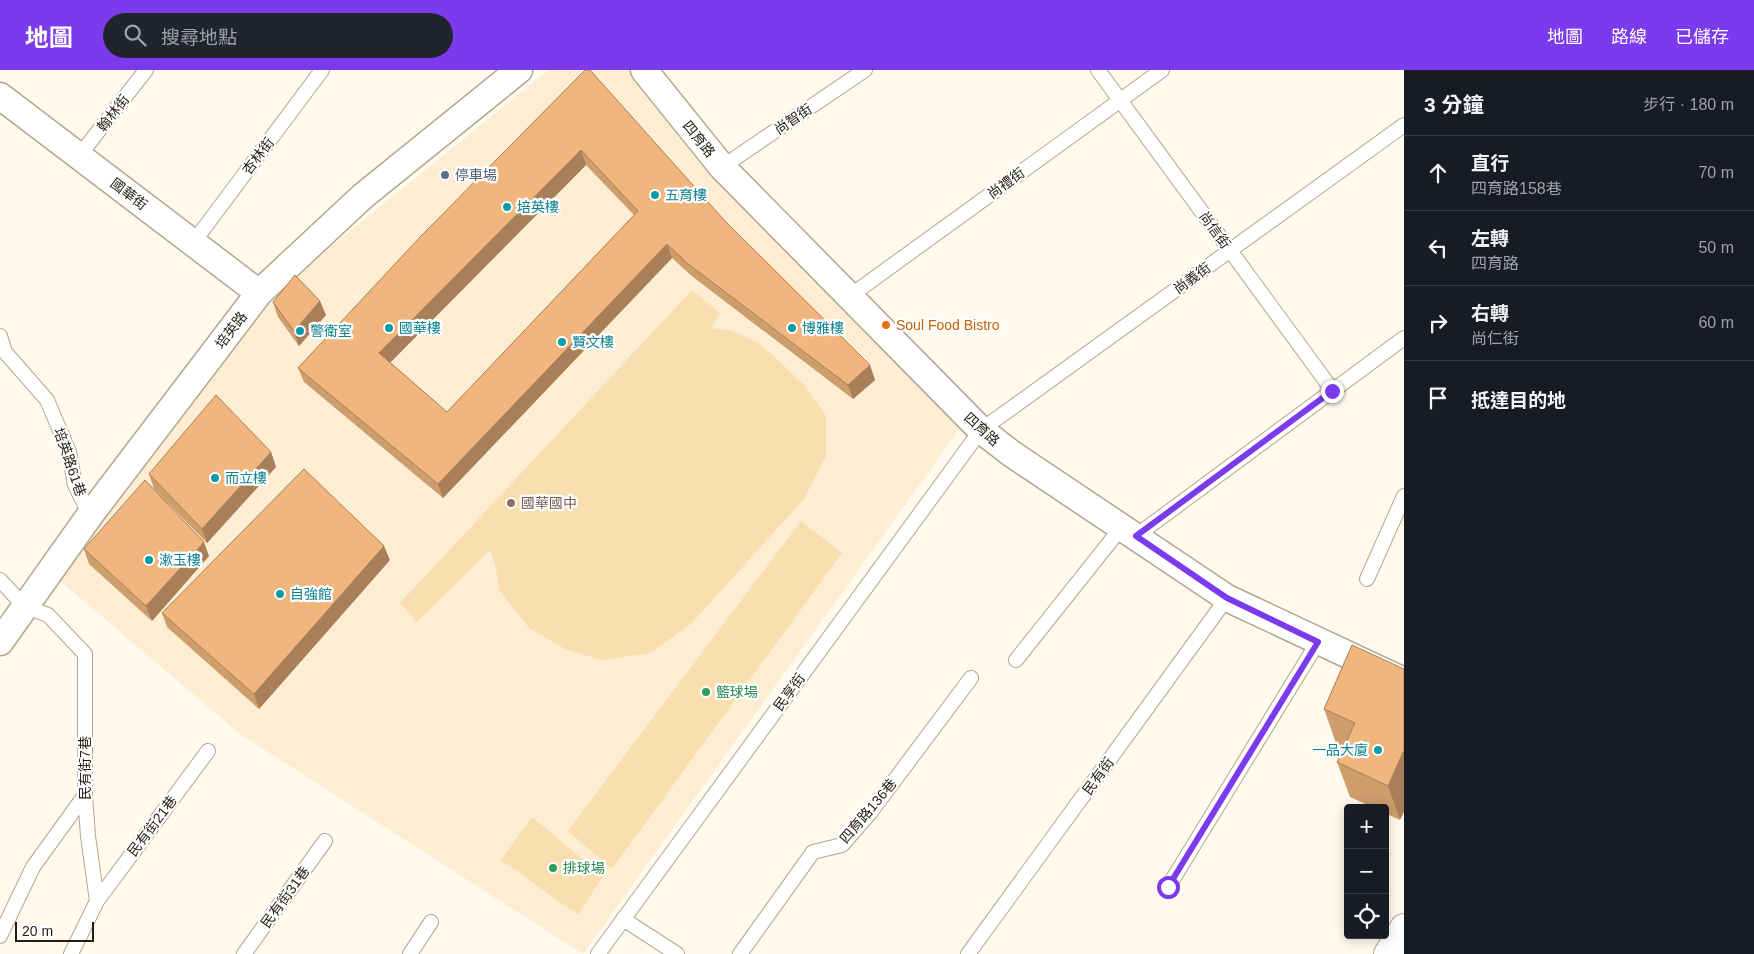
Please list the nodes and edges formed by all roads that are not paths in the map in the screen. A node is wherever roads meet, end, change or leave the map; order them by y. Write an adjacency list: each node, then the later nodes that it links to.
1 (146, 70): 11 (lane, 翰林街)
2 (322, 70): 13 (lane, 杏林街)
3 (519, 70): 15 (street, 培英路)
4 (644, 70): 12 (street, 四育路)
5 (865, 70): 12 (lane, 尚智街)
6 (1098, 70): 9 (lane, 尚信街)
7 (1162, 70): 9 (lane, 尚禮街)
8 (0, 96): 11 (street, 國華街)
9 (1120, 100): 14 (lane, 尚信街); 16 (lane, 尚禮街)
10 (1404, 125): 14 (lane, 尚義街)
11 (79, 156): 13 (street, 國華街)
12 (722, 167): 16 (street, 四育路)
13 (193, 242): 15 (street, 國華街)
14 (1230, 250): 19 (lane, 尚信街); 20 (lane, 尚義街)
15 (259, 293): 22 (street, 培英路)
16 (850, 296): 20 (street, 四育路)
17 (0, 336): 22 (lane, 培英路61巷)
18 (1404, 338): 19 (lane)
19 (1332, 391): 23 (lane)
20 (981, 430): 23 (street, 四育路); 38 (lane, 民享街)
21 (1404, 496): 24 (lane)
22 (90, 515): 27 (street, 培英路)
23 (1128, 532): 26 (street, 四育路); 30 (lane)
24 (1367, 579)
25 (0, 580): 27 (lane)
26 (1227, 598): 29 (street, 四育路); 48 (lane, 民有街)
27 (24, 606): 28 (street, 培英路); 34 (lane, 民有街7巷)
28 (0, 642)
29 (1318, 642): 32 (street, 四育路); 36 (lane)
30 (1016, 660)
31 (971, 678): 47 (lane, 四育路136巷)
32 (1404, 681)
33 (208, 752): 37 (lane, 民有街21巷)
34 (85, 794): 37 (lane, 民有街7巷); 41 (lane)
35 (325, 841): 44 (lane, 民有街31巷)
36 (1168, 887)
37 (97, 901): 43 (lane)
38 (624, 919): 42 (lane); 46 (lane, 民享街)
39 (431, 922): 45 (lane)
40 (1404, 928): 49 (street)
41 (0, 936)
42 (674, 953)
43 (72, 954)
44 (244, 954)
45 (410, 954)
46 (598, 954)
47 (740, 954)
48 (968, 954)
49 (1388, 954)

